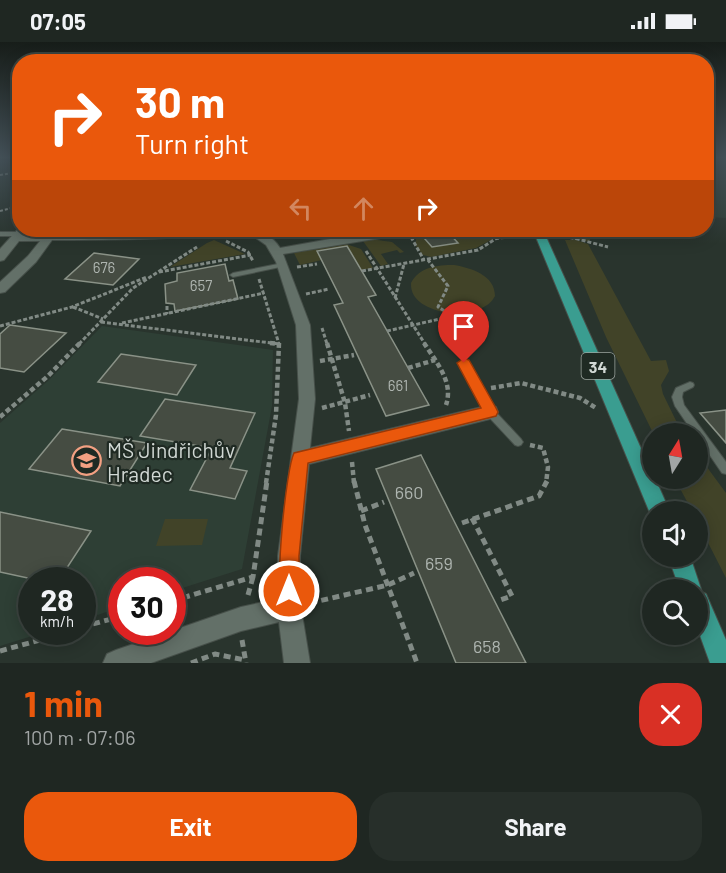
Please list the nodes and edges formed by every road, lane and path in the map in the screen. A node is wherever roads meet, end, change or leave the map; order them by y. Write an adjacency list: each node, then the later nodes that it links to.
1 (0, 211): 2 (path)
2 (5, 216)
3 (17, 237): 14 (street)
4 (49, 237): 23 (street)
5 (227, 237): 21 (path)
6 (261, 237): 16 (street)
7 (358, 237): 16 (street)
8 (411, 237): 15 (path)
9 (505, 237): 15 (path)
10 (541, 237): 46 (main road, 34)
11 (566, 237): 13 (path)
12 (202, 244): 21 (path)
13 (608, 247)
14 (0, 257)
15 (426, 260): 17 (path); 32 (path)
16 (286, 261): 18 (path); 22 (lane); 50 (street)
17 (405, 263): 19 (path); 26 (path)
18 (317, 264)
19 (377, 268): 20 (path); 26 (path)
20 (362, 271)
21 (157, 273): 28 (path); 30 (path)
22 (233, 274)
23 (0, 289)
24 (329, 289): 25 (path)
25 (310, 293)
26 (395, 298): 32 (path)
27 (167, 306): 29 (path)
28 (72, 307): 30 (path); 33 (path)
29 (167, 314): 31 (path); 35 (path)
30 (101, 320): 31 (path); 45 (path)
31 (118, 324): 35 (path)
32 (413, 325): 34 (path); 37 (path)
33 (0, 326)
34 (387, 331)
35 (279, 344): 59 (path)
36 (354, 355): 43 (path)
37 (435, 360): 39 (path); 47 (path)
38 (464, 363): 41 (lane)
39 (408, 368)
40 (690, 385): 51 (lane)
41 (480, 390): 44 (lane); 46 (path)
42 (370, 395): 43 (path)
43 (345, 403): 49 (path)
44 (490, 412): 47 (street); 48 (lane)
45 (0, 417)
46 (624, 426): 52 (main road, 34)
47 (429, 427): 49 (street)
48 (518, 442): 55 (path)
49 (351, 446): 50 (street); 54 (path)
50 (300, 458): 61 (street)
51 (726, 470)
52 (655, 501)
53 (384, 502): 54 (path)
54 (361, 511): 58 (path)
55 (472, 518): 56 (path); 60 (path)
56 (462, 523)
57 (414, 573): 58 (path)
58 (388, 585): 61 (path); 69 (path)
59 (186, 597)
60 (500, 600)
61 (289, 608): 65 (street); 68 (street)
62 (708, 626): 70 (main road)
63 (22, 645): 64 (path)
64 (0, 651)
65 (116, 663)
66 (191, 663): 67 (path)
67 (246, 663)
68 (297, 663)
69 (417, 663)
70 (723, 663)

